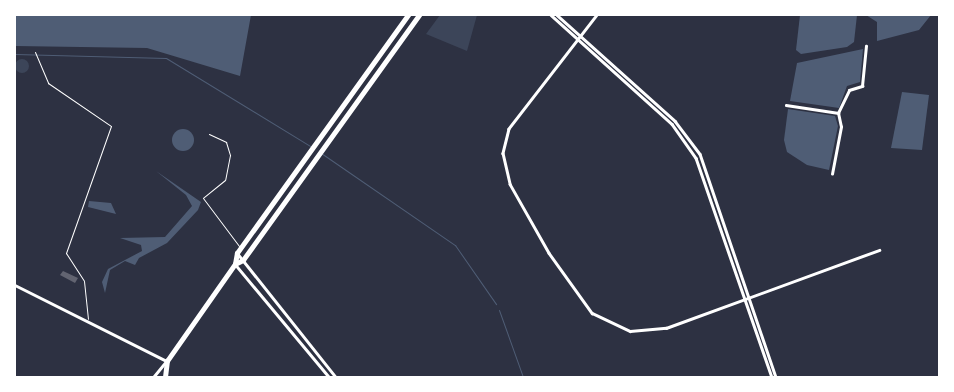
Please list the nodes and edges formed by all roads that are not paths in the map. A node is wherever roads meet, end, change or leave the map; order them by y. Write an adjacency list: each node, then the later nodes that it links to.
1 (408, 15): 13 (main road)
2 (419, 15): 15 (main road)
3 (551, 15): 6 (street)
4 (557, 15): 6 (street)
5 (597, 15): 6 (street)
6 (580, 38): 18 (street); 19 (street); 19 (street)
7 (866, 46): 10 (street)
8 (34, 52): 20 (lane)
9 (786, 105): 10 (street)
10 (838, 113): 12 (street)
11 (209, 134): 13 (lane)
12 (832, 174)
13 (239, 250): 15 (street); 16 (main road)
14 (878, 250): 18 (street)
15 (243, 260): 16 (main road); 25 (street)
16 (235, 264): 21 (main road); 24 (street)
17 (15, 285): 20 (street)
18 (750, 298): 19 (street); 27 (street)
19 (746, 299): 26 (street)
20 (88, 322): 21 (street)
21 (166, 360): 22 (street); 23 (main road)
22 (154, 377)
23 (165, 377)
24 (329, 377)
25 (336, 377)
26 (772, 377)
27 (776, 377)

